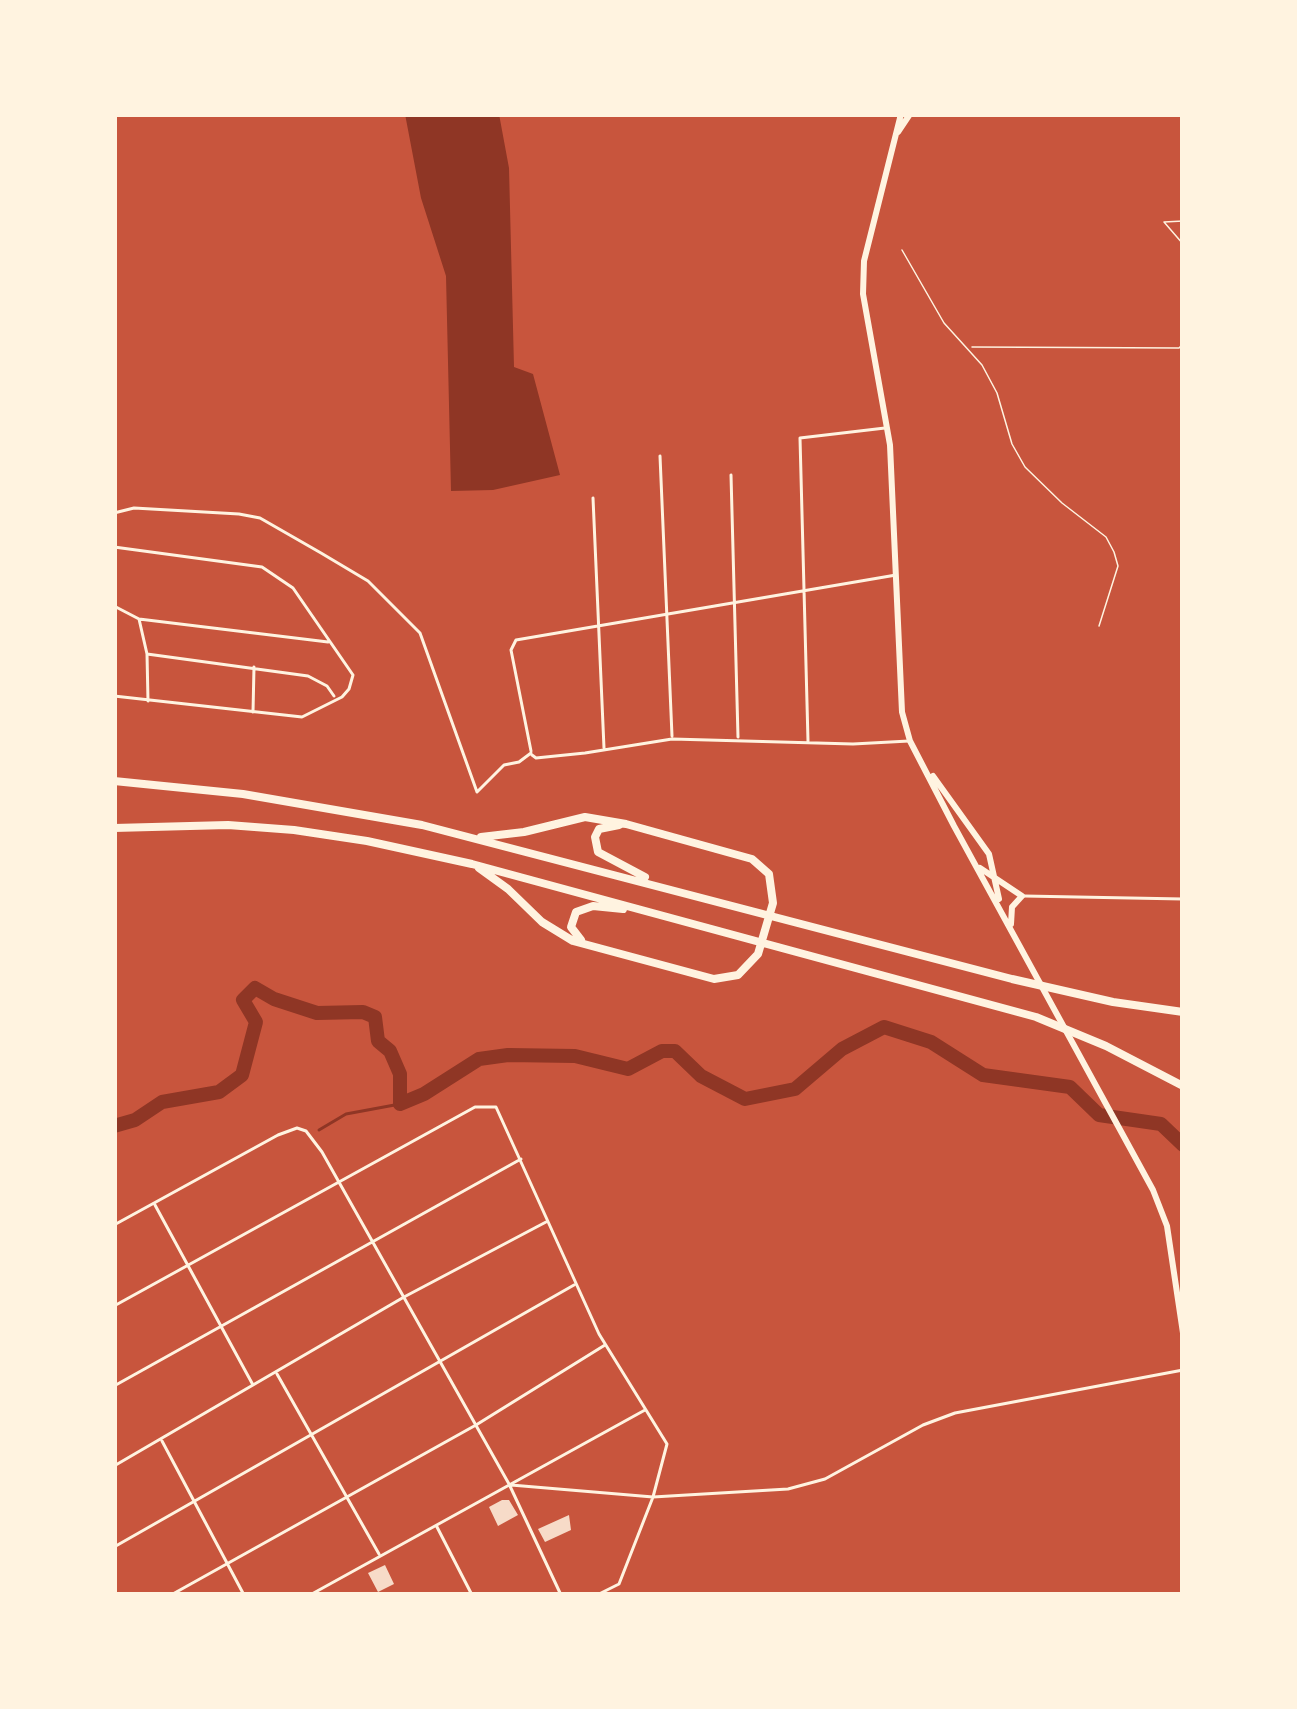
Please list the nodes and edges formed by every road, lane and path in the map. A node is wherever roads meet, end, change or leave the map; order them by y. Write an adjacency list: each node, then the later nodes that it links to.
1 (905, 114): 7 (main road)
2 (1183, 221): 3 (path)
3 (1183, 244)
4 (902, 250): 6 (path)
5 (1183, 344): 6 (path)
6 (968, 346): 20 (path)
7 (889, 428): 13 (main road); 14 (street)
8 (660, 456): 17 (street)
9 (731, 475): 15 (street)
10 (593, 498): 19 (street)
11 (114, 513): 33 (street)
12 (114, 547): 21 (street)
13 (898, 574): 14 (street); 31 (main road)
14 (802, 592): 15 (street); 30 (street)
15 (735, 600): 17 (street); 29 (street)
16 (114, 606): 18 (street)
17 (666, 614): 19 (street); 28 (street)
18 (139, 619): 21 (street); 22 (street)
19 (599, 626): 32 (street); 33 (street)
20 (1099, 626)
21 (328, 642): 25 (street)
22 (147, 654): 23 (street); 26 (street)
23 (254, 665): 25 (street); 27 (street)
24 (114, 696): 26 (street)
25 (335, 697): 27 (street)
26 (148, 701): 27 (street)
27 (253, 713)
28 (672, 739): 29 (street); 32 (street)
29 (738, 739): 30 (street)
30 (808, 741): 31 (street)
31 (910, 741): 34 (main road)
32 (604, 750): 33 (street)
33 (531, 753)
34 (927, 768): 40 (main road); 41 (main road)
35 (114, 781): 38 (highway)
36 (626, 824): 38 (highway); 42 (highway); 50 (highway)
37 (114, 828): 39 (highway)
38 (477, 838): 42 (highway)
39 (472, 864): 48 (highway); 50 (highway)
40 (979, 869): 41 (main road); 43 (main road); 47 (main road)
41 (996, 878): 43 (main road); 45 (main road)
42 (663, 885): 51 (highway)
43 (998, 892): 44 (main road); 47 (main road)
44 (1008, 895): 45 (main road); 47 (main road)
45 (1022, 896): 46 (street); 49 (main road)
46 (1183, 899)
47 (1001, 909): 49 (main road)
48 (646, 911): 50 (highway); 52 (highway)
49 (1011, 927): 64 (main road)
50 (586, 945)
51 (1183, 1012)
52 (1183, 1086)
53 (520, 1159): 54 (street); 56 (street); 58 (street)
54 (338, 1180): 55 (street); 58 (street); 59 (street)
55 (154, 1204): 57 (street); 59 (street)
56 (548, 1221): 60 (street); 61 (street)
57 (114, 1226)
58 (370, 1240): 61 (street); 63 (street)
59 (188, 1266): 62 (street); 63 (street)
60 (575, 1284): 65 (street); 66 (street)
61 (404, 1297): 66 (street); 68 (street)
62 (114, 1306)
63 (222, 1327): 69 (street); 70 (street)
64 (1183, 1333)
65 (605, 1346): 71 (street); 72 (street)
66 (440, 1362): 72 (street); 73 (street)
67 (1183, 1370): 78 (street)
68 (276, 1373): 69 (street); 73 (street)
69 (254, 1384): 74 (street)
70 (114, 1386)
71 (645, 1410): 76 (street); 78 (street)
72 (476, 1425): 76 (street); 77 (street)
73 (312, 1433): 77 (street); 79 (street)
74 (161, 1439): 75 (street); 79 (street)
75 (114, 1466)
76 (509, 1484): 78 (street); 80 (street); 88 (street)
77 (346, 1495): 82 (street); 83 (street)
78 (652, 1497): 89 (street)
79 (194, 1501): 81 (street); 83 (street)
80 (436, 1525): 82 (street); 87 (street)
81 (114, 1547)
82 (380, 1556): 86 (street)
83 (228, 1563): 84 (street); 85 (street)
84 (171, 1595)
85 (244, 1595)
86 (310, 1595)
87 (472, 1595)
88 (561, 1595)
89 (596, 1595)

